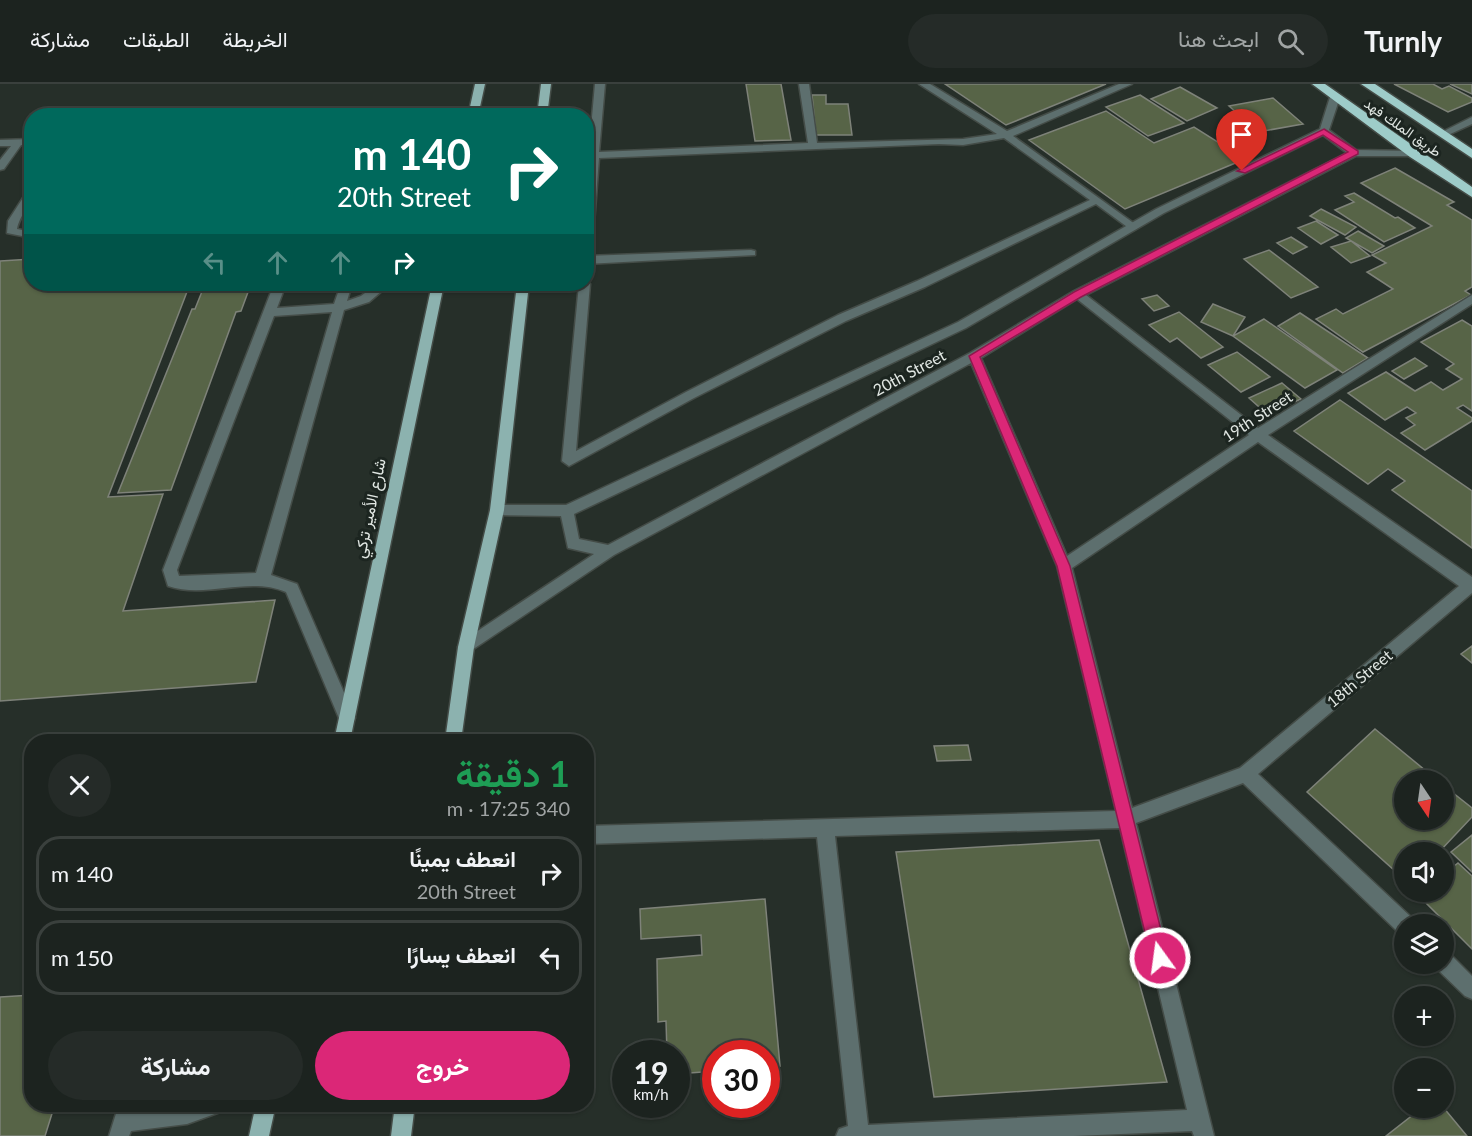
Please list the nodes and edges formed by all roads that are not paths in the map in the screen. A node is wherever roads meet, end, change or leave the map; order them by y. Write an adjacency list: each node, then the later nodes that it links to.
1 (480, 84): 10 (main road)
2 (546, 84): 11 (main road)
3 (600, 84): 19 (street)
4 (804, 84): 20 (street)
5 (924, 84): 15 (street)
6 (1127, 84): 15 (street)
7 (1318, 84): 9 (highway, طريق الملك فهد)
8 (1367, 84): 14 (highway, طريق الملك فهد)
9 (1335, 97): 13 (street); 22 (highway, طريق الملك فهد)
10 (475, 108)
11 (543, 108)
12 (1472, 120): 14 (street)
13 (1324, 131): 21 (street); 29 (street, 20th Street)
14 (1443, 134): 23 (highway, طريق الملك فهد)
15 (1006, 135): 20 (street); 27 (street)
16 (0, 143): 17 (street)
17 (18, 143): 18 (street); 25 (street)
18 (24, 143)
19 (594, 145)
20 (813, 147): 24 (street)
21 (1354, 153): 22 (street, 20th Street); 39 (street, 20th Street)
22 (1414, 154): 26 (highway, طريق الملك فهد)
23 (1472, 154)
24 (594, 155)
25 (0, 167)
26 (1472, 193)
27 (1097, 200): 29 (street); 38 (street)
28 (24, 205): 30 (street)
29 (1134, 227): 46 (street, 20th Street)
30 (24, 235)
31 (752, 253): 32 (street)
32 (594, 260)
33 (277, 291): 42 (street)
34 (344, 291): 41 (street)
35 (375, 291): 41 (street)
36 (437, 291): 52 (main road, شارع الأمير تركي)
37 (522, 291): 45 (main road)
38 (583, 291)
39 (1078, 294): 43 (street, 20th Street); 44 (street)
40 (1468, 306): 44 (street, 19th Street)
41 (339, 308): 42 (street); 49 (street)
42 (268, 312): 49 (street)
43 (974, 356): 47 (street, 20th Street); 48 (street)
44 (1258, 435): 48 (street, 19th Street); 50 (street)
45 (497, 510): 46 (street, 20th Street); 51 (main road)
46 (567, 511): 47 (street)
47 (609, 551): 51 (street, 20th Street)
48 (1064, 566): 56 (street)
49 (262, 579): 52 (street)
50 (1471, 585): 55 (street, 18th Street)
51 (466, 647): 54 (main road)
52 (347, 718): 53 (main road, شارع الأمير تركي)
53 (344, 734)
54 (454, 734)
55 (1246, 774): 56 (street, 18th Street); 59 (street)
56 (1125, 819): 57 (street, 18th Street); 66 (street)
57 (825, 828): 58 (street, 18th Street); 70 (street)
58 (594, 835)
59 (1394, 915)
60 (1454, 972): 61 (street)
61 (1472, 989)
62 (193, 1112): 65 (street)
63 (264, 1112): 67 (main road)
64 (404, 1112): 68 (main road)
65 (124, 1120)
66 (1202, 1128): 70 (street)
67 (259, 1136)
68 (401, 1136)
69 (846, 1136): 70 (street)
70 (859, 1136)

